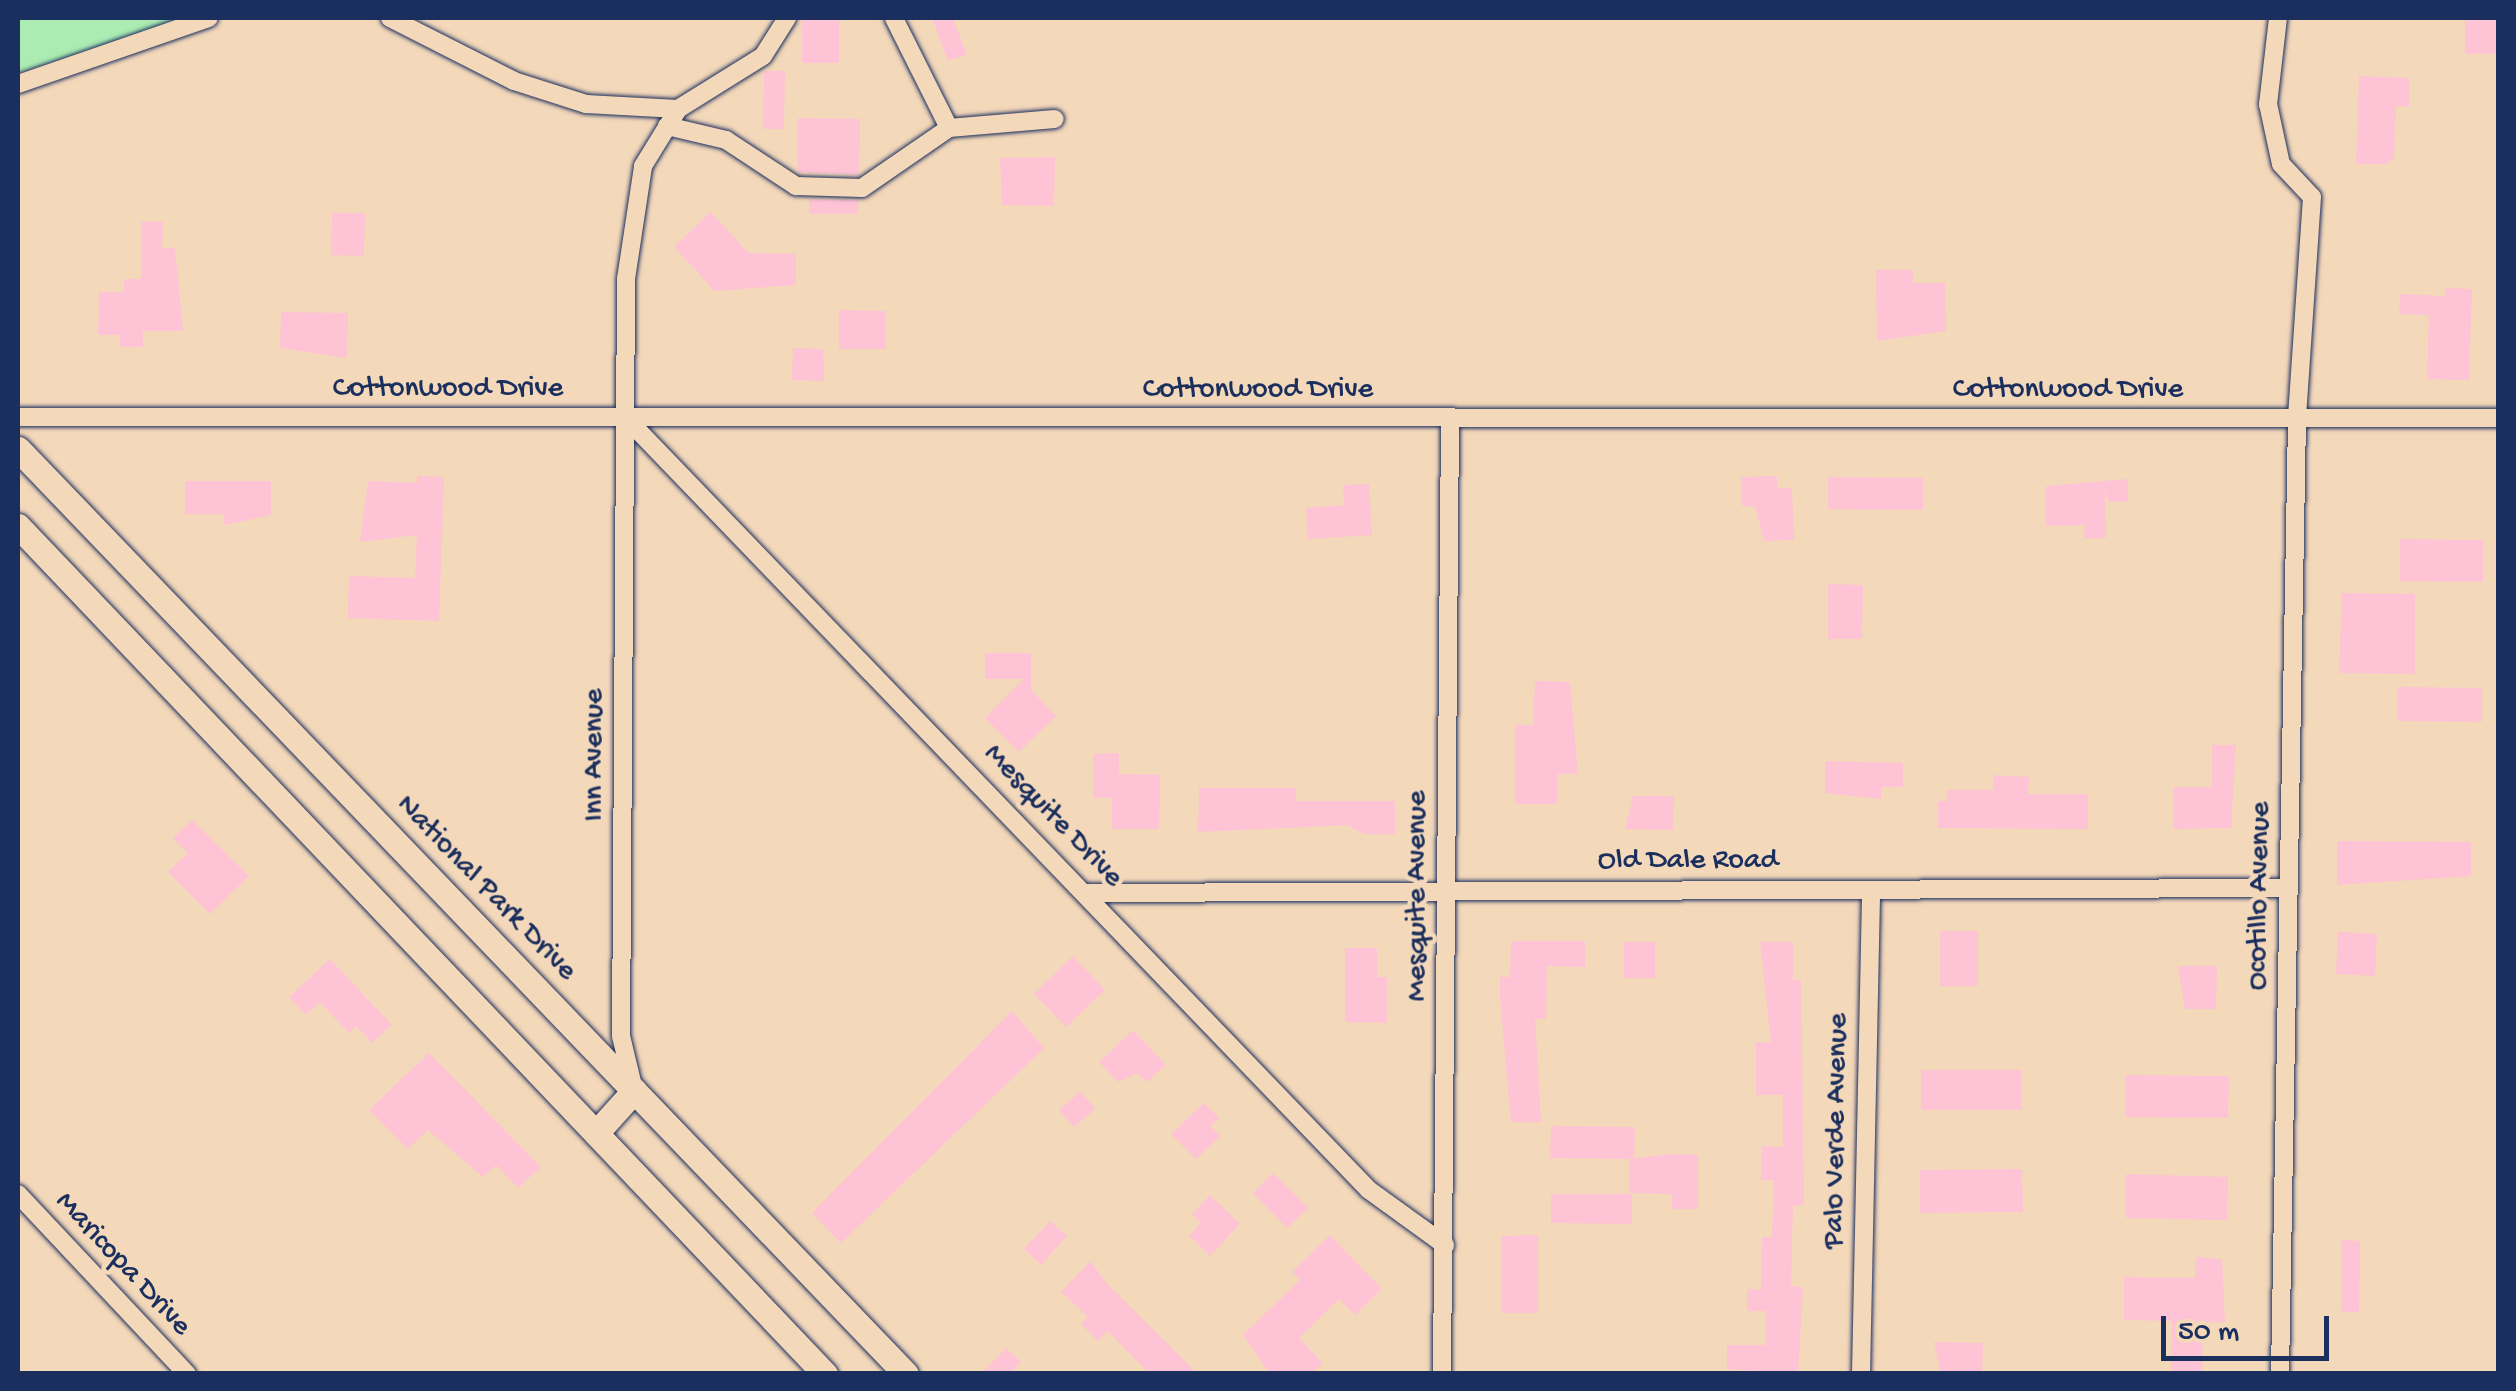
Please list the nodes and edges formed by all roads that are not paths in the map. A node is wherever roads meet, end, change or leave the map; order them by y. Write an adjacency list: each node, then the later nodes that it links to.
1 (209, 18): 6 (street)
2 (390, 18): 7 (street)
3 (787, 18): 7 (street)
4 (894, 18): 10 (street)
5 (2278, 18): 15 (street, Ocotillo Avenue)
6 (18, 84)
7 (678, 109): 9 (street, Inn Avenue)
8 (1055, 119): 10 (street)
9 (667, 126): 10 (street); 12 (street, Inn Avenue)
10 (948, 128)
11 (18, 418): 12 (street, Cottonwood Drive)
12 (626, 418): 13 (street, Cottonwood Drive); 21 (street, Mesquite Drive); 22 (street, Inn Avenue)
13 (1450, 418): 15 (street, Cottonwood Drive); 18 (street, Mesquite Avenue)
14 (2498, 418): 15 (street, Cottonwood Drive)
15 (2297, 419): 19 (street, Ocotillo Avenue)
16 (18, 449): 22 (street, National Park Drive)
17 (18, 526): 23 (street)
18 (1447, 888): 20 (street, Old Dale Road); 21 (street, Old Dale Road); 25 (street, Mesquite Avenue)
19 (2289, 888): 20 (street, Old Dale Road); 31 (street, Ocotillo Avenue)
20 (1871, 890): 30 (street, Palo Verde Avenue)
21 (1087, 893): 25 (street, Mesquite Drive)
22 (634, 1092): 23 (street); 28 (street, National Park Drive)
23 (596, 1133): 27 (street)
24 (18, 1194): 26 (street, Maricopa Drive)
25 (1445, 1245): 29 (street, Mesquite Avenue)
26 (187, 1374)
27 (825, 1374)
28 (906, 1374)
29 (1442, 1374)
30 (1860, 1374)
31 (2280, 1374)

